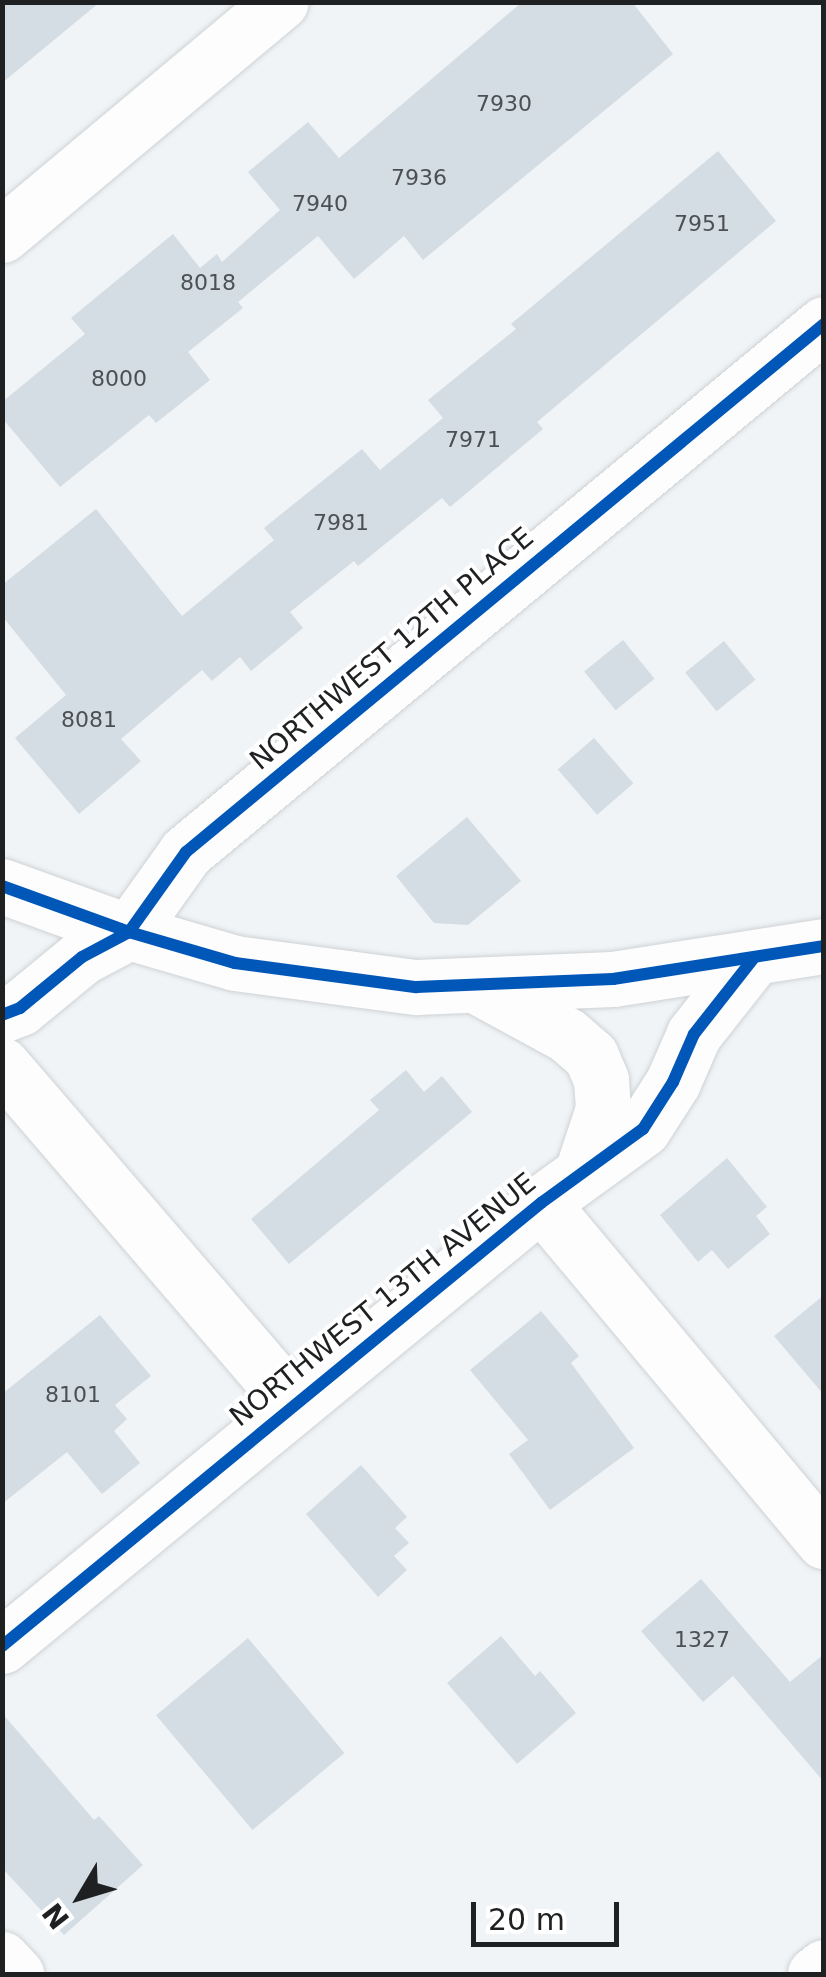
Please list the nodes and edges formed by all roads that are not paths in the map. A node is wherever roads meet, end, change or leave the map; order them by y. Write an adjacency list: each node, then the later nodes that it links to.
1 (282, 2): 2 (street)
2 (2, 235)
3 (824, 324): 5 (street, NORTHWEST 12TH PLACE)
4 (2, 886): 5 (street)
5 (129, 932): 8 (street); 9 (street, NORTHWEST 12TH PLACE)
6 (824, 946): 7 (street)
7 (753, 959): 8 (street); 11 (street, NORTHWEST 13TH AVENUE)
8 (477, 986): 11 (street)
9 (2, 1015)
10 (2, 1064): 12 (street)
11 (561, 1188): 12 (street, NORTHWEST 13TH AVENUE); 13 (street)
12 (294, 1402): 14 (street, NORTHWEST 13TH AVENUE)
13 (824, 1541)
14 (2, 1646)
15 (2, 1959): 17 (street)
16 (824, 1967): 18 (street)
17 (16, 1974)
18 (815, 1974)

